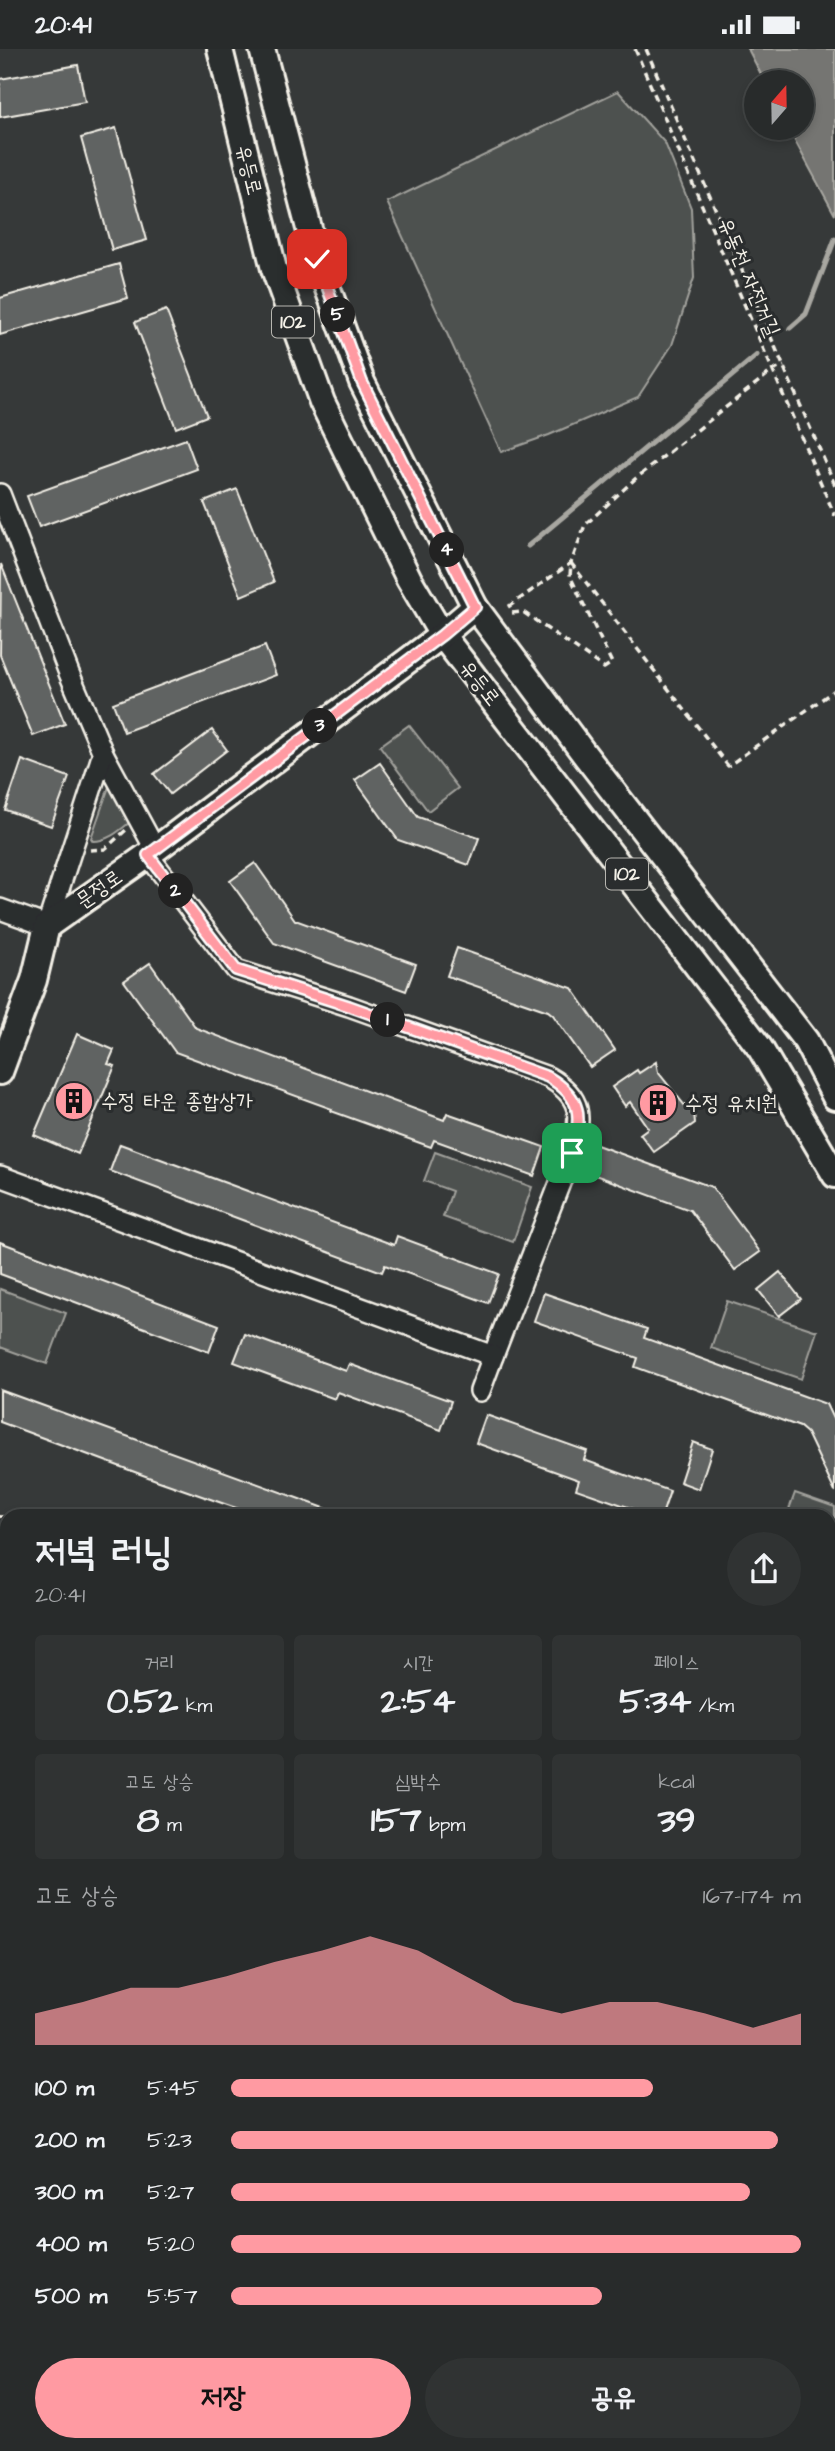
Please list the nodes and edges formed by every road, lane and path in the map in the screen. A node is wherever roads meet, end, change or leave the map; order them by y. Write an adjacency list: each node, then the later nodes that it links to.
1 (220, 49): 14 (main road, 유등로 / 102)
2 (262, 49): 11 (main road, 유등로 / 102)
3 (635, 49): 6 (path, 유동천 자전거길)
4 (646, 49): 5 (path)
5 (783, 366): 6 (path); 7 (path)
6 (772, 371): 9 (path, 유동천 자전거길); 10 (path)
7 (835, 485)
8 (0, 494): 16 (street)
9 (835, 516)
10 (571, 563): 12 (path); 13 (path); 15 (path)
11 (475, 607): 14 (main road, 문정로); 23 (main road, 유등로 / 102)
12 (508, 607)
13 (512, 613)
14 (442, 635): 19 (main road, 문정로); 24 (main road, 유등로 / 102)
15 (835, 690)
16 (103, 754): 19 (street); 21 (street)
17 (131, 826): 18 (path)
18 (90, 850)
19 (152, 852): 21 (main road, 문정로); 26 (street)
20 (0, 909): 21 (street)
21 (47, 926): 22 (main road)
22 (0, 1072)
23 (835, 1097)
24 (835, 1175)
25 (0, 1176): 26 (street)
26 (493, 1356): 27 (street)
27 (480, 1391)

